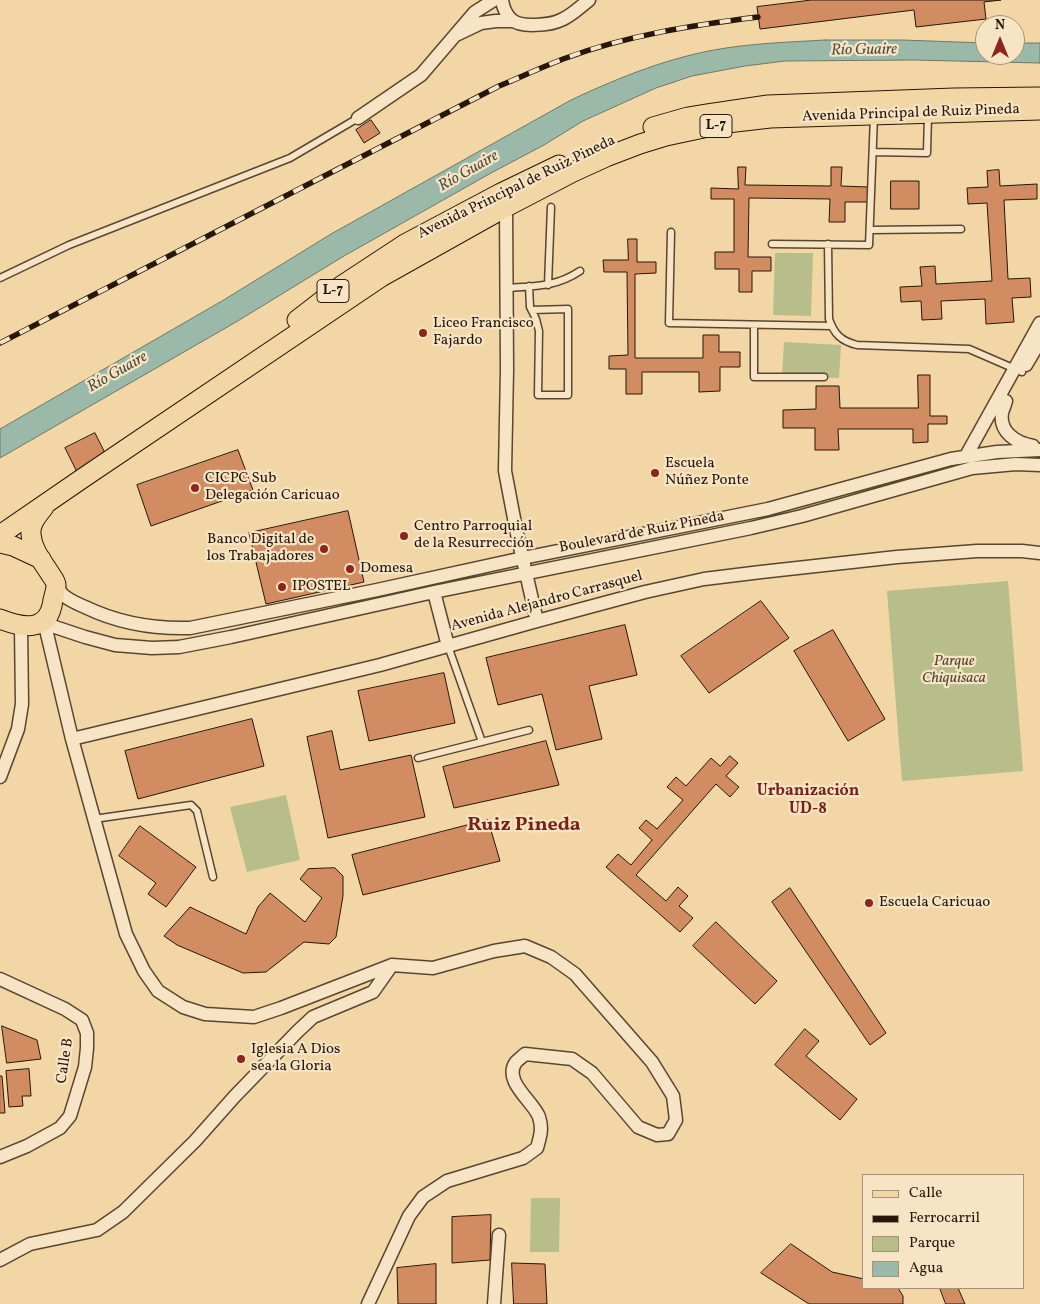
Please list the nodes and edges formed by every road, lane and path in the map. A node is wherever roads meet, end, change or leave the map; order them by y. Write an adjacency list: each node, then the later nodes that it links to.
1 (494, 0): 5 (street)
2 (502, 0): 4 (street)
3 (589, 0): 4 (street)
4 (512, 21): 5 (street)
5 (454, 36): 10 (street)
6 (1040, 97): 12 (main road, Avenida Principal de Ruiz Pineda / L-7)
7 (1040, 110): 8 (main road, Avenida Principal de Ruiz Pineda / L-7)
8 (928, 114): 9 (main road, Avenida Principal de Ruiz Pineda / L-7); 11 (lane)
9 (874, 115): 11 (lane); 12 (main road, Avenida Principal de Ruiz Pineda / L-7)
10 (358, 118): 20 (lane)
11 (873, 152): 15 (lane)
12 (503, 200): 23 (street); 36 (main road, Avenida Principal de Ruiz Pineda / L-7)
13 (551, 207): 21 (lane)
14 (961, 229): 15 (lane)
15 (870, 230): 18 (lane)
16 (671, 232): 26 (lane)
17 (772, 244): 18 (lane)
18 (828, 244): 27 (lane)
19 (580, 271): 21 (lane)
20 (0, 278)
21 (548, 285): 22 (lane)
22 (529, 286): 23 (lane); 24 (lane)
23 (507, 288): 40 (street)
24 (532, 310): 24 (lane)
25 (1040, 323): 29 (street)
26 (754, 326): 27 (lane); 30 (lane)
27 (832, 326): 29 (lane)
28 (1040, 341): 29 (street)
29 (1018, 371): 31 (street); 33 (street)
30 (824, 376)
31 (1006, 401): 32 (street); 33 (street)
32 (1040, 448): 33 (street, Boulevard de Ruiz Pineda)
33 (972, 455): 35 (street); 40 (street, Boulevard de Ruiz Pineda)
34 (1040, 465): 35 (street, Boulevard de Ruiz Pineda)
35 (972, 468): 42 (street, Boulevard de Ruiz Pineda)
36 (52, 499): 37 (main road, Avenida Principal de Ruiz Pineda / L-7); 41 (main road, Avenida Principal de Ruiz Pineda / L-7)
37 (0, 535)
38 (0, 544): 41 (main road)
39 (1040, 553): 47 (street, Avenida Alejandro Carrasquel)
40 (523, 558): 42 (street); 43 (street, Boulevard de Ruiz Pineda)
41 (41, 559): 43 (main road, Avenida Principal de Ruiz Pineda)
42 (527, 573): 44 (street, Boulevard de Ruiz Pineda); 47 (street)
43 (56, 584): 46 (main road)
44 (434, 592): 46 (street, Boulevard de Ruiz Pineda); 49 (street)
45 (0, 619): 48 (main road)
46 (44, 621): 48 (main road); 51 (street)
47 (537, 621): 49 (street, Avenida Alejandro Carrasquel)
48 (21, 626): 54 (street)
49 (448, 646): 51 (street, Avenida Alejandro Carrasquel); 52 (lane)
50 (529, 730): 52 (lane)
51 (72, 739): 55 (street)
52 (482, 742): 53 (lane)
53 (418, 758)
54 (0, 777)
55 (94, 819): 56 (lane); 57 (street)
56 (213, 877)
57 (392, 965): 61 (street); 62 (street)
58 (0, 979): 59 (street, Calle B)
59 (0, 1157)
60 (499, 1235): 63 (street)
61 (0, 1260)
62 (368, 1304)
63 (494, 1304)

